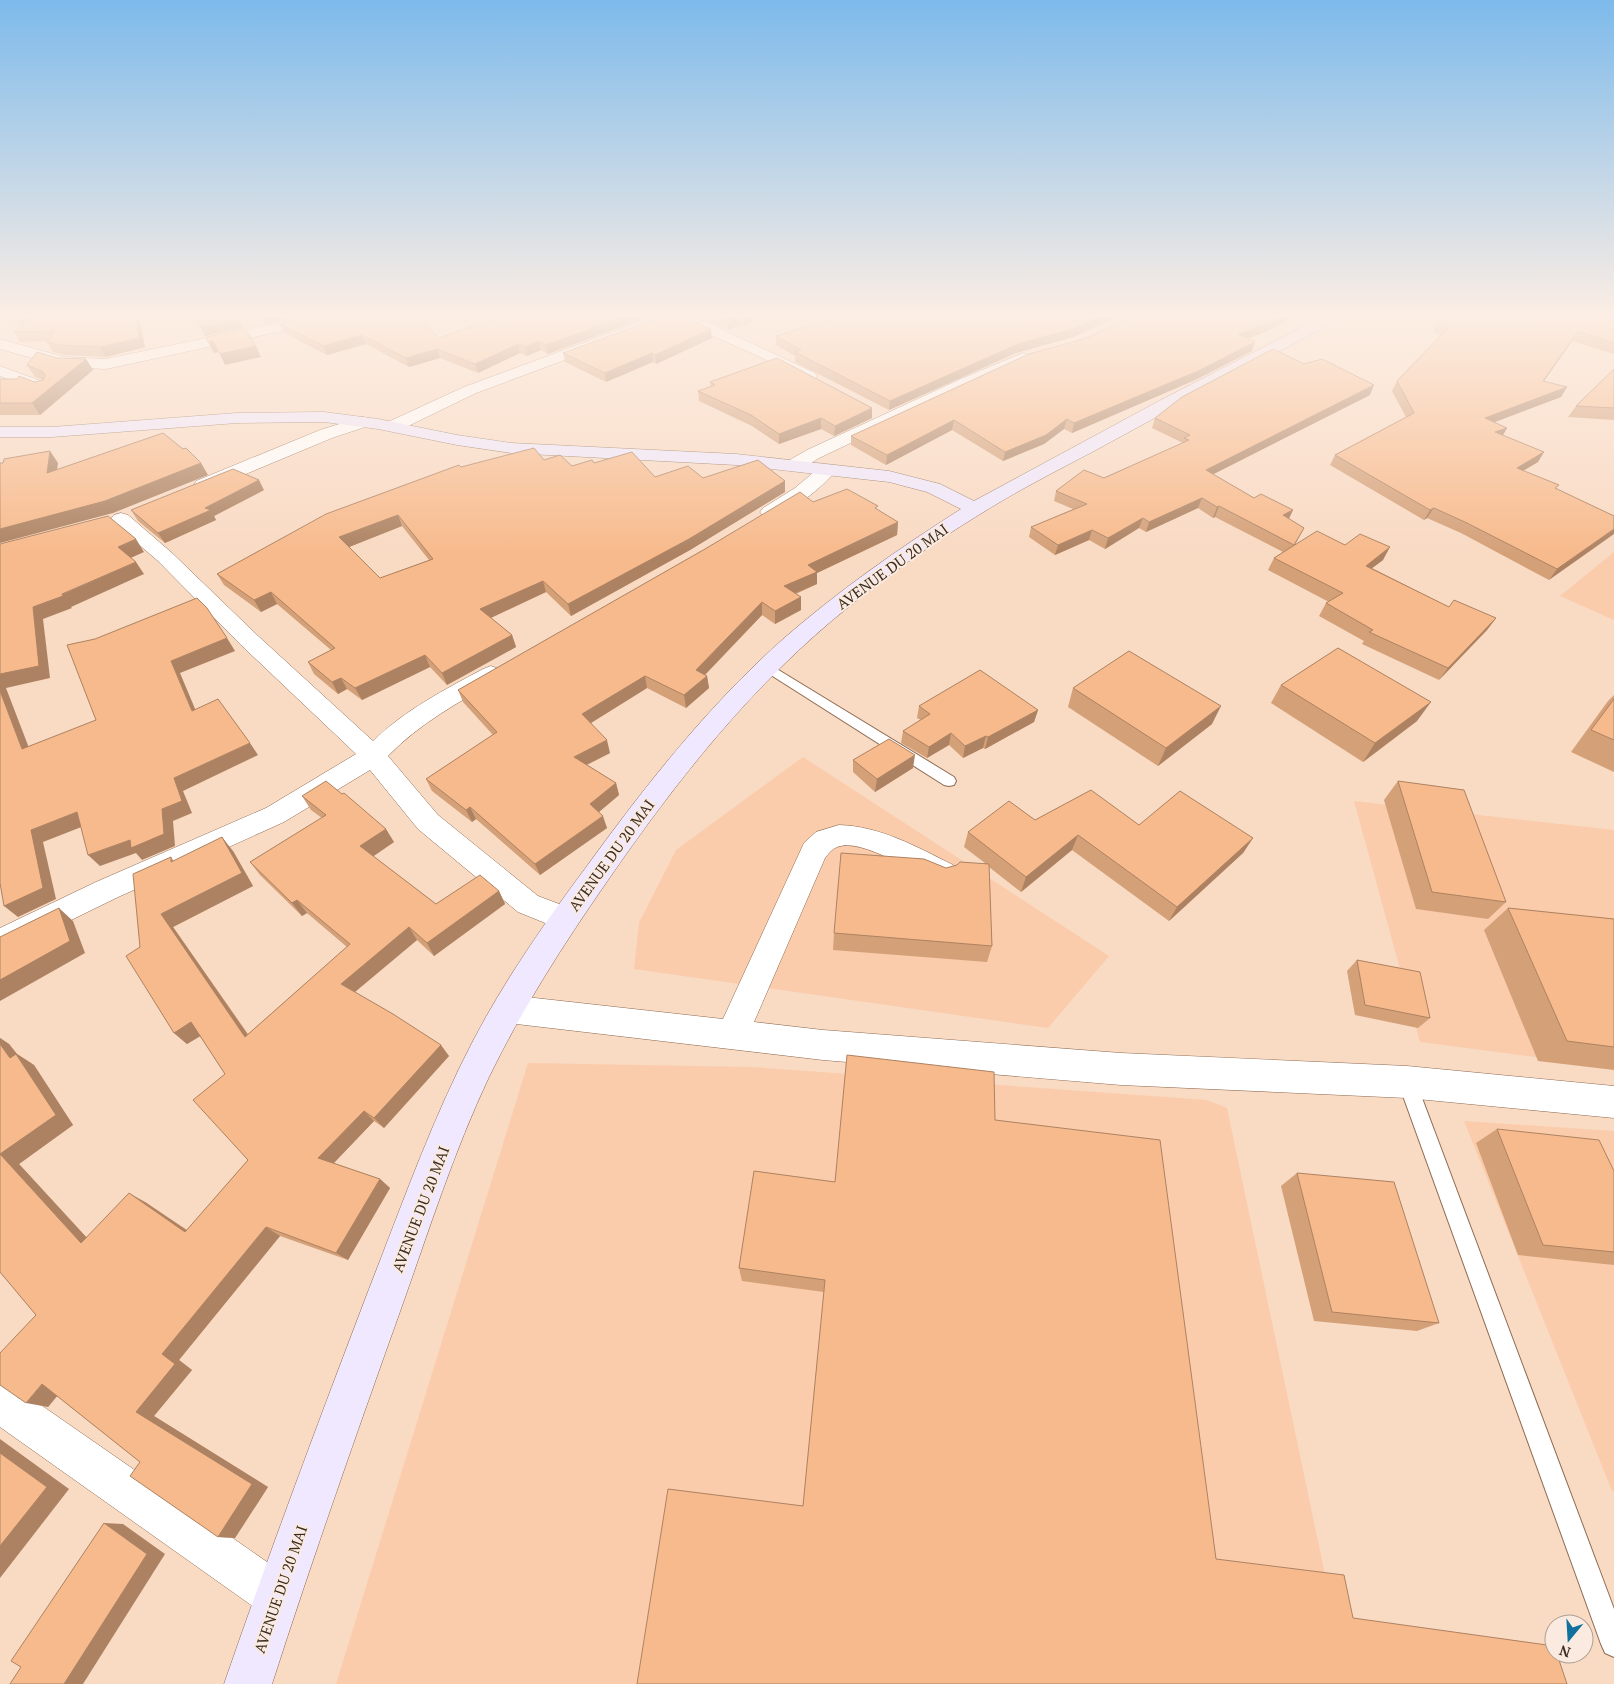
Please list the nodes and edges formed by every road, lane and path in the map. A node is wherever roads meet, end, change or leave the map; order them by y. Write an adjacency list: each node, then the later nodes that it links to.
1 (456, 397): 7 (street)
2 (936, 397): 5 (street)
3 (1184, 397): 12 (main road, AVENUE DU 20 MAI)
4 (874, 410): 5 (street)
5 (890, 418): 9 (street)
6 (362, 422): 7 (main road); 8 (main road); 11 (street)
7 (394, 426): 9 (main road)
8 (0, 432)
9 (794, 465): 10 (main road)
10 (827, 470): 12 (main road); 14 (street)
11 (186, 493)
12 (974, 509): 16 (main road, AVENUE DU 20 MAI)
13 (144, 510): 17 (street)
14 (754, 522)
15 (512, 662): 17 (street)
16 (767, 667): 18 (lane); 20 (main road, AVENUE DU 20 MAI)
17 (373, 756): 20 (street); 21 (street)
18 (950, 781)
19 (943, 873): 23 (street)
20 (565, 919): 22 (main road, AVENUE DU 20 MAI)
21 (0, 942)
22 (508, 1010): 23 (street); 27 (main road, AVENUE DU 20 MAI)
23 (732, 1035): 24 (street)
24 (1407, 1082): 25 (street); 28 (lane)
25 (1614, 1102)
26 (0, 1402): 27 (street)
27 (277, 1596): 29 (main road, AVENUE DU 20 MAI)
28 (1614, 1644)
29 (248, 1684)

